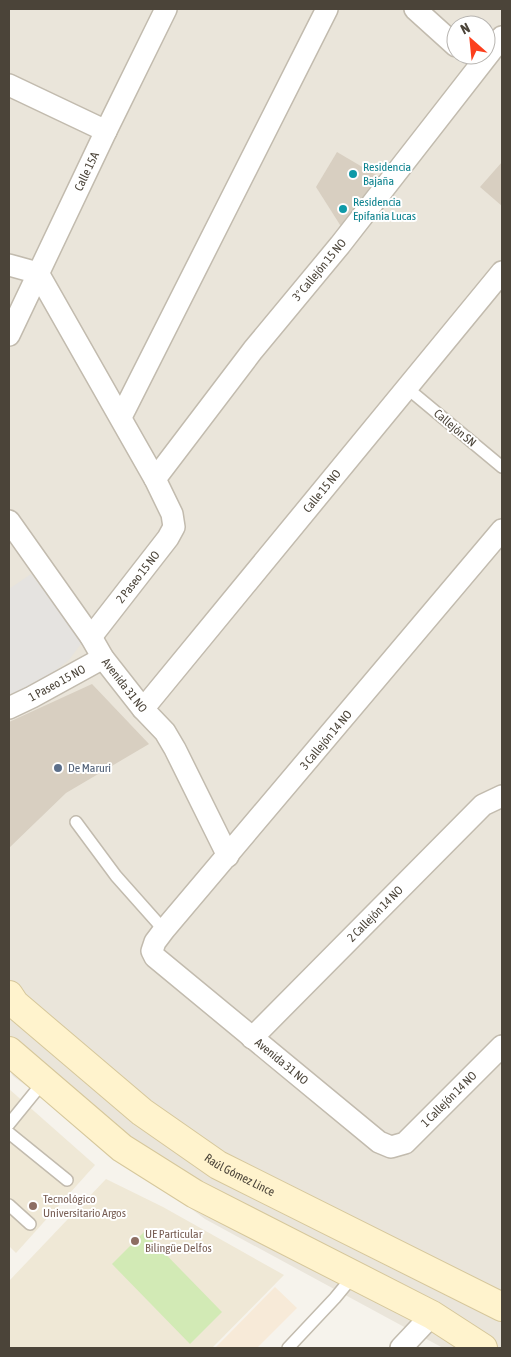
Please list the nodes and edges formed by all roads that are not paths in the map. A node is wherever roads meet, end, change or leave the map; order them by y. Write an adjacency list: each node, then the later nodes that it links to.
1 (166, 9): 7 (street, Calle 15A)
2 (326, 9): 13 (street)
3 (415, 9): 4 (street)
4 (446, 37)
5 (470, 65): 15 (street, 3° Callejón 15 NO)
6 (9, 85): 7 (street)
7 (106, 131): 10 (street, Calle 15A)
8 (9, 265): 10 (street)
9 (502, 272): 12 (street, Calle 15 NO)
10 (38, 273): 11 (street, Calle 15A); 13 (street)
11 (9, 335)
12 (407, 388): 14 (lane, Callejón SN); 21 (street, Calle 15 NO)
13 (121, 417): 15 (street)
14 (502, 468)
15 (155, 478): 18 (street, 2 Paseo 15 NO)
16 (9, 521): 18 (street, Avenida 31 NO)
17 (502, 530): 24 (street, 3 Callejón 14 NO)
18 (92, 637): 19 (street, Avenida 31 NO)
19 (103, 658): 20 (street, 1 Paseo 15 NO); 21 (street, Avenida 31 NO)
20 (9, 708)
21 (143, 709): 24 (street, Avenida 31 NO)
22 (502, 796): 28 (street, 2 Callejón 14 NO)
23 (76, 822): 25 (lane)
24 (228, 856): 25 (street, 3 Callejón 14 NO)
25 (164, 930): 26 (street, 3 Callejón 14 NO)
26 (152, 951): 28 (street, Avenida 31 NO)
27 (9, 995): 39 (main road, Raúl Gómez Lince)
28 (252, 1038): 34 (street, Avenida 31 NO)
29 (502, 1046): 34 (street, 1 Callejón 14 NO)
30 (9, 1051): 31 (main road)
31 (44, 1081): 32 (lane); 38 (main road)
32 (9, 1124)
33 (9, 1133): 35 (lane)
34 (391, 1147)
35 (67, 1180)
36 (9, 1205): 37 (lane)
37 (30, 1224)
38 (354, 1275): 40 (main road); 42 (lane)
39 (502, 1307)
40 (432, 1315): 41 (main road); 43 (street)
41 (467, 1341)
42 (288, 1348)
43 (402, 1348)

